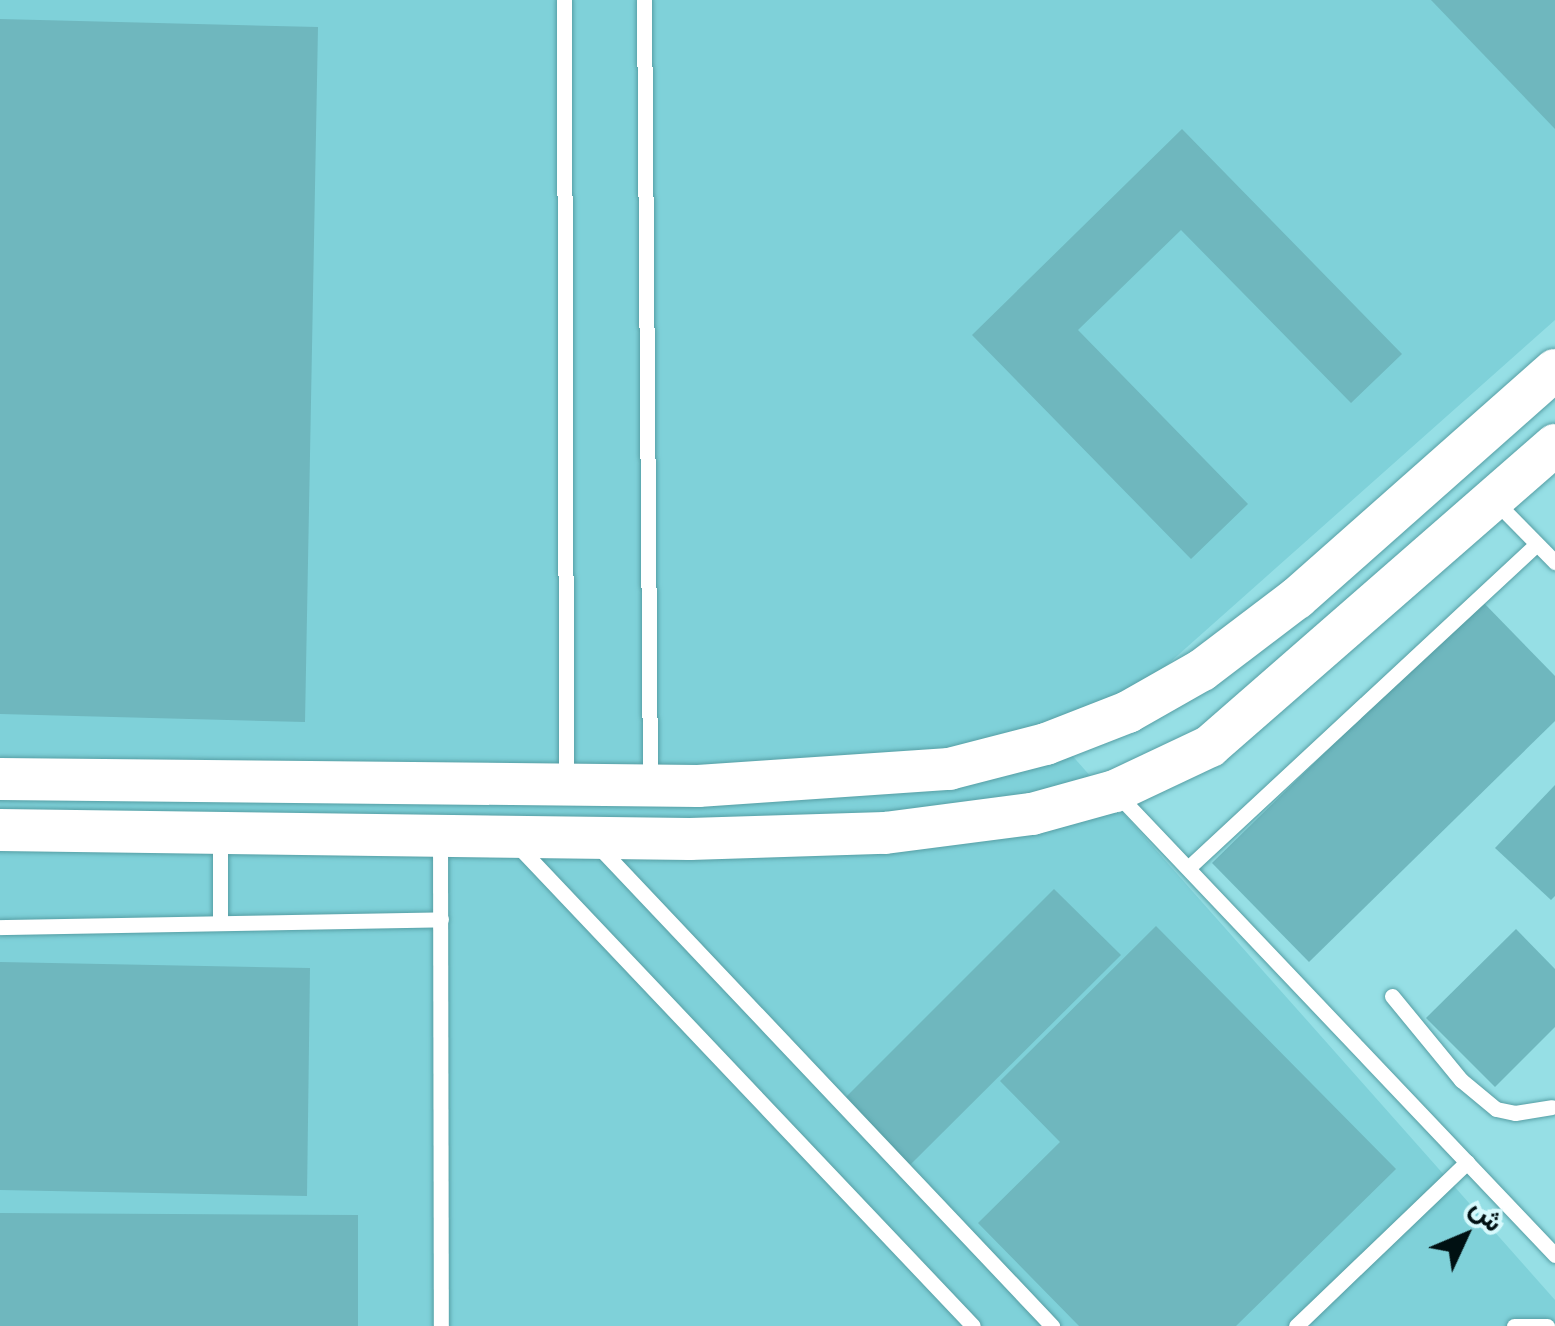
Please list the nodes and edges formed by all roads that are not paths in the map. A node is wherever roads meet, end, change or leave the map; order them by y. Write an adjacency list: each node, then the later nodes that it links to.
1 (564, 0): 9 (lane)
2 (644, 0): 10 (lane)
3 (1555, 370): 10 (street)
4 (1555, 445): 5 (street)
5 (1495, 501): 6 (lane); 11 (street)
6 (1537, 544): 7 (lane); 17 (lane)
7 (1555, 562)
8 (0, 779): 9 (street)
9 (566, 784): 10 (street)
10 (650, 785)
11 (1115, 791): 16 (street); 17 (lane)
12 (0, 830): 13 (street)
13 (220, 832): 14 (street); 19 (lane)
14 (440, 834): 15 (street); 18 (lane)
15 (508, 836): 16 (street); 26 (lane)
16 (589, 837): 27 (lane)
17 (1188, 868): 23 (lane)
18 (440, 919): 19 (lane); 25 (lane)
19 (220, 923): 20 (lane)
20 (0, 927)
21 (1392, 996): 22 (lane)
22 (1554, 1107)
23 (1467, 1162): 24 (lane); 28 (lane)
24 (1555, 1255)
25 (442, 1326)
26 (973, 1326)
27 (1052, 1326)
28 (1296, 1326)
29 (1514, 1326): 30 (lane)
30 (1547, 1326)

